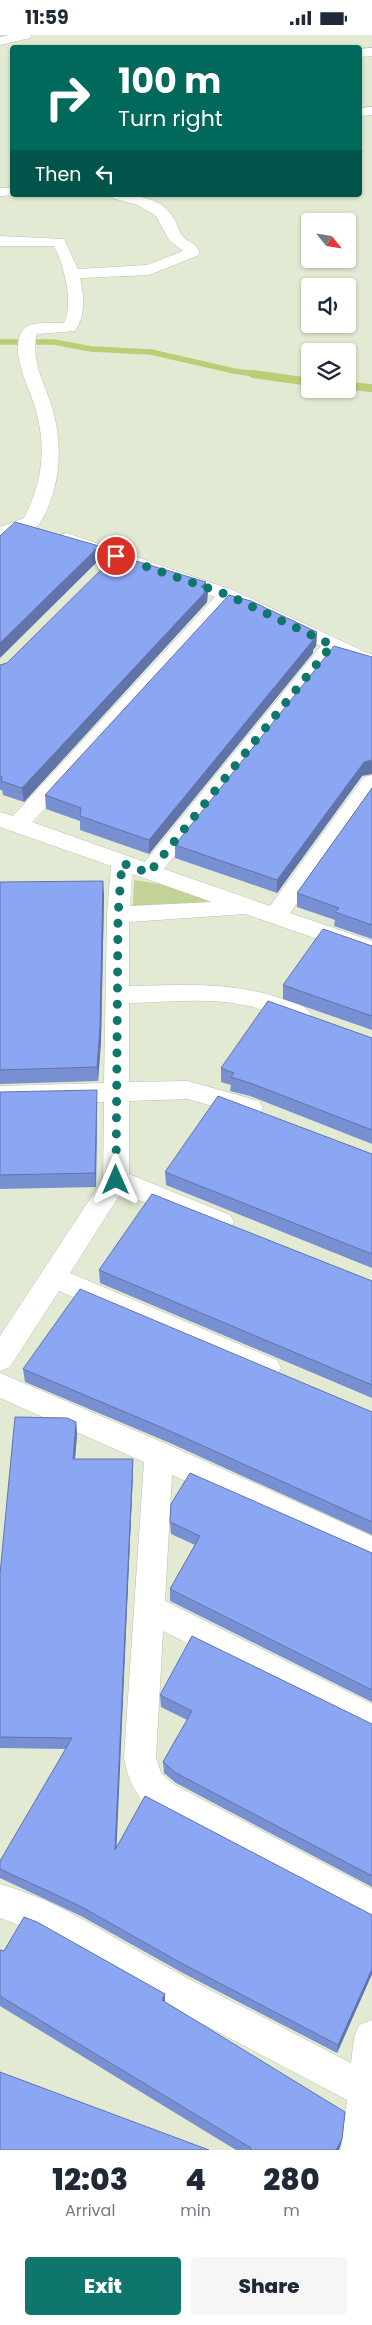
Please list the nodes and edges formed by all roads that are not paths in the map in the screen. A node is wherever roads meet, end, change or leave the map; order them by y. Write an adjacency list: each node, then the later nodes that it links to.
1 (25, 35): 2 (street)
2 (0, 41)
3 (129, 197): 5 (street)
4 (0, 241): 5 (street)
5 (71, 273): 6 (street)
6 (28, 525): 7 (street); 8 (street)
7 (0, 533)
8 (228, 595): 9 (street); 12 (street)
9 (332, 645): 10 (street); 14 (street)
10 (372, 663)
11 (372, 781): 17 (street)
12 (8, 822): 13 (street)
13 (122, 863): 14 (street); 16 (street)
14 (149, 873): 15 (street)
15 (250, 908): 16 (street); 17 (street)
16 (118, 915): 19 (street)
17 (275, 916): 18 (street)
18 (372, 950)
19 (117, 995): 20 (street); 21 (street)
20 (316, 1021)
21 (117, 1092): 22 (street); 23 (street); 24 (street)
22 (0, 1095)
23 (275, 1118)
24 (116, 1180): 25 (street); 26 (street)
25 (244, 1231)
26 (53, 1277): 27 (street); 28 (street)
27 (0, 1359)
28 (290, 1378)
29 (0, 1385): 30 (street)
30 (159, 1454): 31 (street); 32 (street)
31 (372, 1550)
32 (149, 1608): 33 (street); 35 (street)
33 (372, 1721)
34 (0, 1901): 37 (street)
35 (372, 1908)
36 (372, 2038): 37 (street)
37 (367, 2107): 38 (street)
38 (360, 2150)

